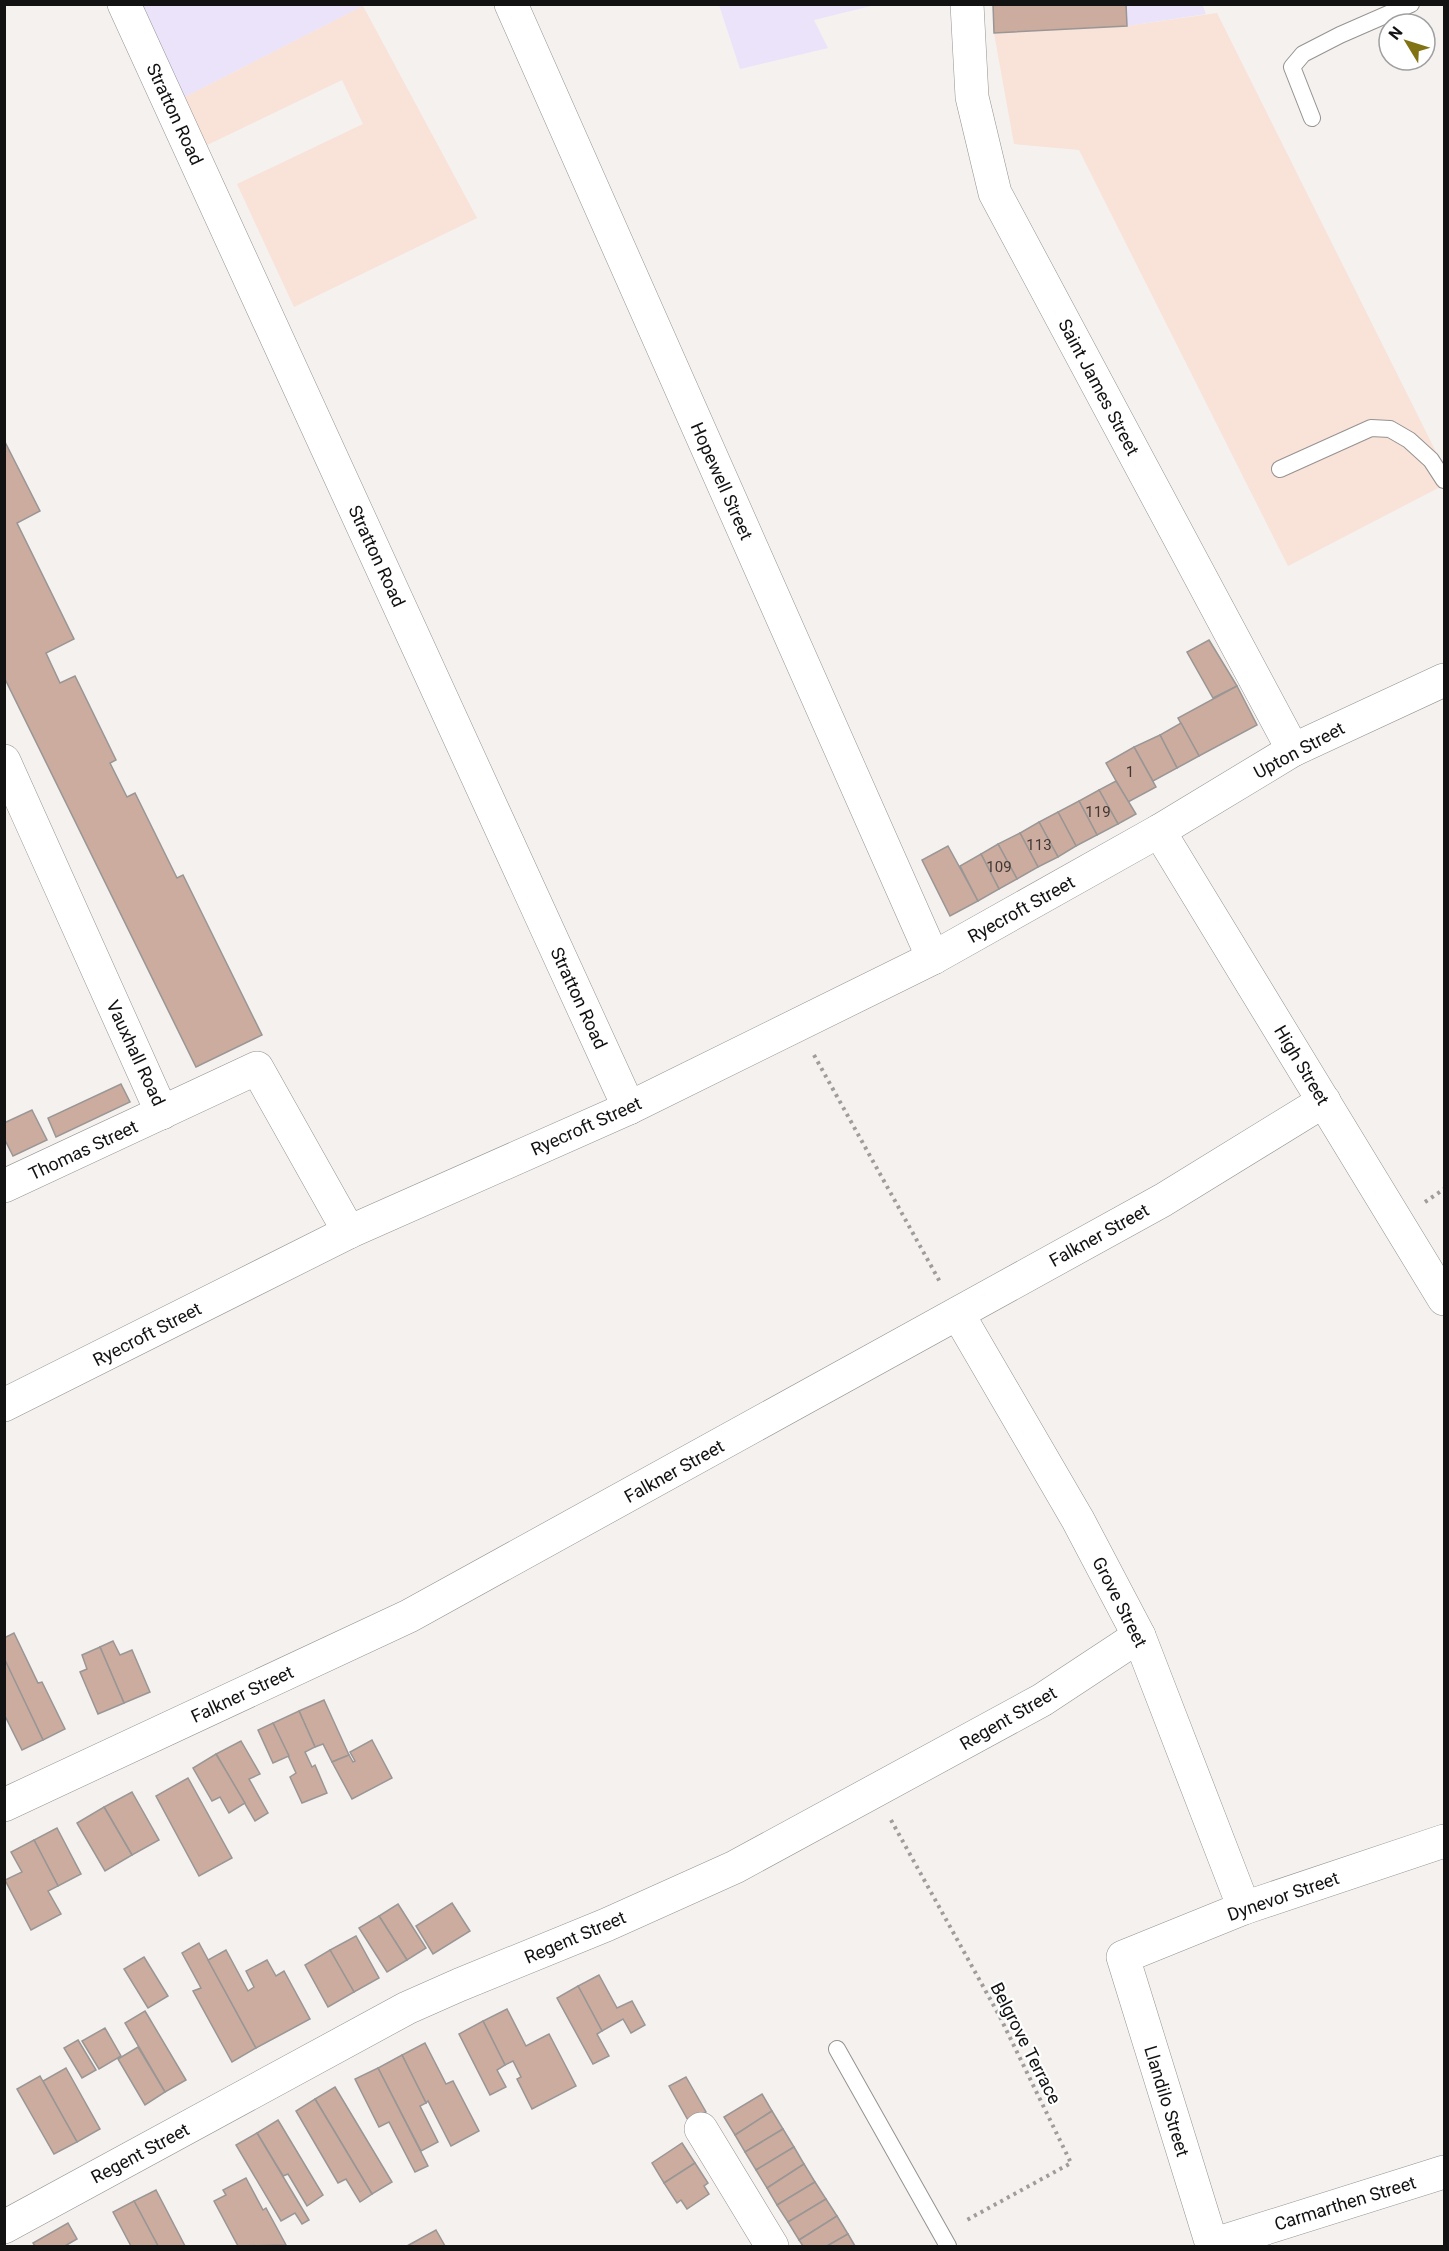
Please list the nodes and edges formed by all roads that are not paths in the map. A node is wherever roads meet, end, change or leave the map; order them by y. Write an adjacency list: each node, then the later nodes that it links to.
1 (124, 4): 14 (street, Stratton Road)
2 (511, 4): 12 (street, Hopewell Street)
3 (967, 4): 9 (street, Saint James Street)
4 (1411, 4): 5 (lane)
5 (1312, 118)
6 (1280, 469): 7 (lane)
7 (1444, 480)
8 (1444, 680): 9 (street, Upton Street)
9 (1293, 750): 11 (street, Upton Street)
10 (4, 761): 15 (street, Vauxhall Road)
11 (1159, 831): 12 (street, Ryecroft Street); 13 (street, High Street)
12 (933, 958): 14 (street, Ryecroft Street)
13 (1324, 1101): 18 (street, High Street); 19 (street, Falkner Street)
14 (629, 1108): 17 (street, Ryecroft Street)
15 (162, 1113): 16 (street, Thomas Street); 17 (street, Vauxhall Road)
16 (4, 1186)
17 (350, 1232): 20 (street, Ryecroft Street)
18 (1444, 1299)
19 (958, 1314): 21 (street, Grove Street); 22 (street, Falkner Street)
20 (4, 1405)
21 (1139, 1636): 24 (street, Grove Street); 29 (street, Regent Street)
22 (4, 1805)
23 (1444, 1841): 24 (street, Dynevor Street)
24 (1244, 1908): 25 (street, Dynevor Street)
25 (1123, 1957): 30 (street, Llandilo Street)
26 (837, 2049): 32 (lane)
27 (701, 2129): 31 (street)
28 (1444, 2172): 30 (street, Carmarthen Street)
29 (4, 2227)
30 (1212, 2245)
31 (772, 2247)
32 (948, 2247)

